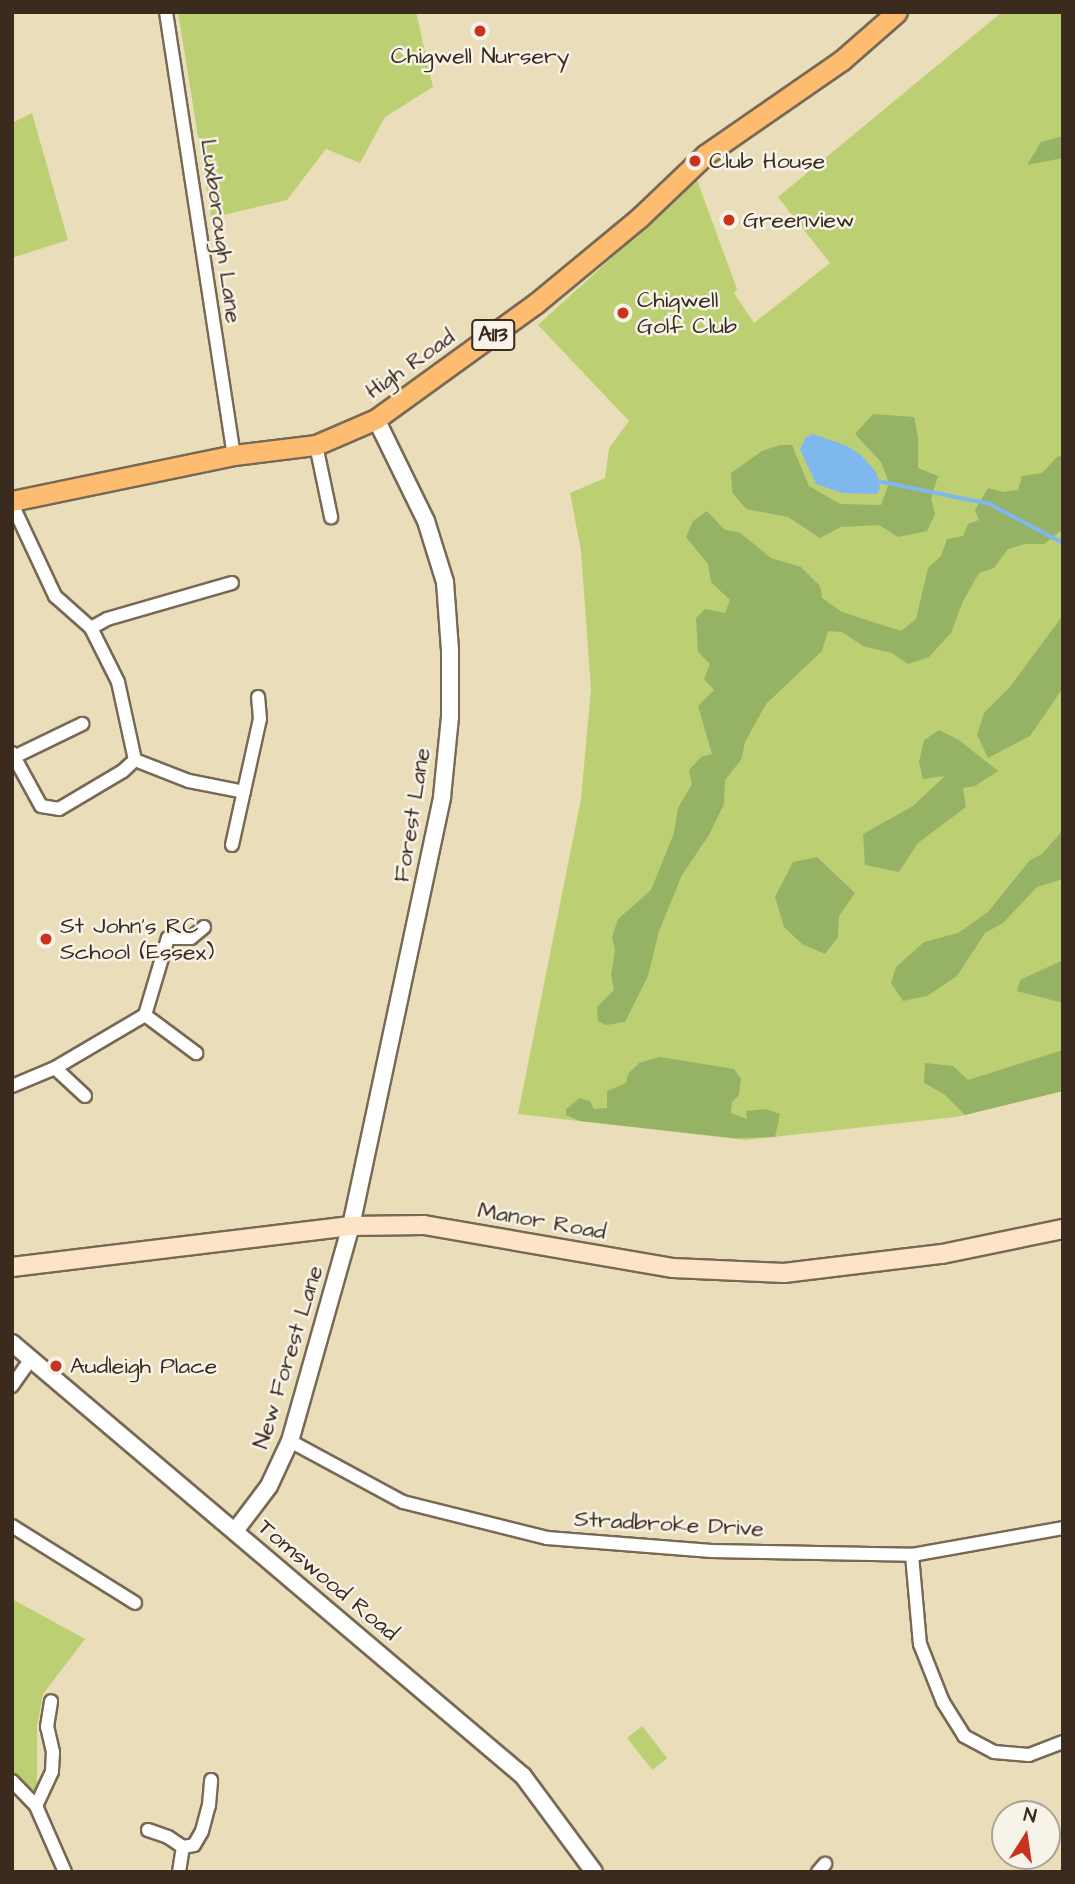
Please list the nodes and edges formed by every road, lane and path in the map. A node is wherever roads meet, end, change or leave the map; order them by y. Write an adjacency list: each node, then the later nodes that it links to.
1 (166, 12): 5 (street, Luxborough Lane)
2 (897, 12): 3 (main road, High Road / A113)
3 (376, 419): 4 (main road, High Road / A113); 22 (street, Forest Lane)
4 (316, 445): 5 (main road, High Road / A113); 7 (street)
5 (234, 455): 6 (main road, High Road / A113)
6 (12, 502): 9 (street)
7 (331, 517)
8 (232, 583): 9 (street)
9 (90, 628): 13 (street)
10 (258, 697): 14 (street)
11 (82, 724): 12 (street)
12 (13, 755): 13 (street)
13 (135, 760): 14 (street)
14 (244, 792): 15 (street)
15 (232, 845)
16 (204, 926): 17 (street)
17 (145, 1015): 18 (street); 19 (street)
18 (196, 1053)
19 (55, 1068): 20 (street); 21 (street)
20 (12, 1086)
21 (85, 1096)
22 (351, 1226): 23 (main road, Manor Road); 24 (main road, Manor Road); 28 (street, New Forest Lane)
23 (1063, 1229)
24 (12, 1267)
25 (12, 1343): 26 (street, Tomswood Road)
26 (31, 1359): 27 (street); 31 (street, Tomswood Road)
27 (12, 1386)
28 (290, 1441): 31 (street, New Forest Lane); 32 (street, Stradbroke Drive)
29 (12, 1526): 33 (street)
30 (1063, 1528): 32 (street, Stradbroke Drive)
31 (236, 1531): 43 (street, Tomswood Road)
32 (912, 1555): 35 (street)
33 (135, 1603)
34 (51, 1701): 38 (street)
35 (1063, 1742)
36 (211, 1780): 40 (street)
37 (12, 1781): 38 (street)
38 (36, 1806): 41 (street)
39 (148, 1830): 40 (street)
40 (183, 1847): 42 (street)
41 (65, 1872)
42 (179, 1872)
43 (594, 1872)

